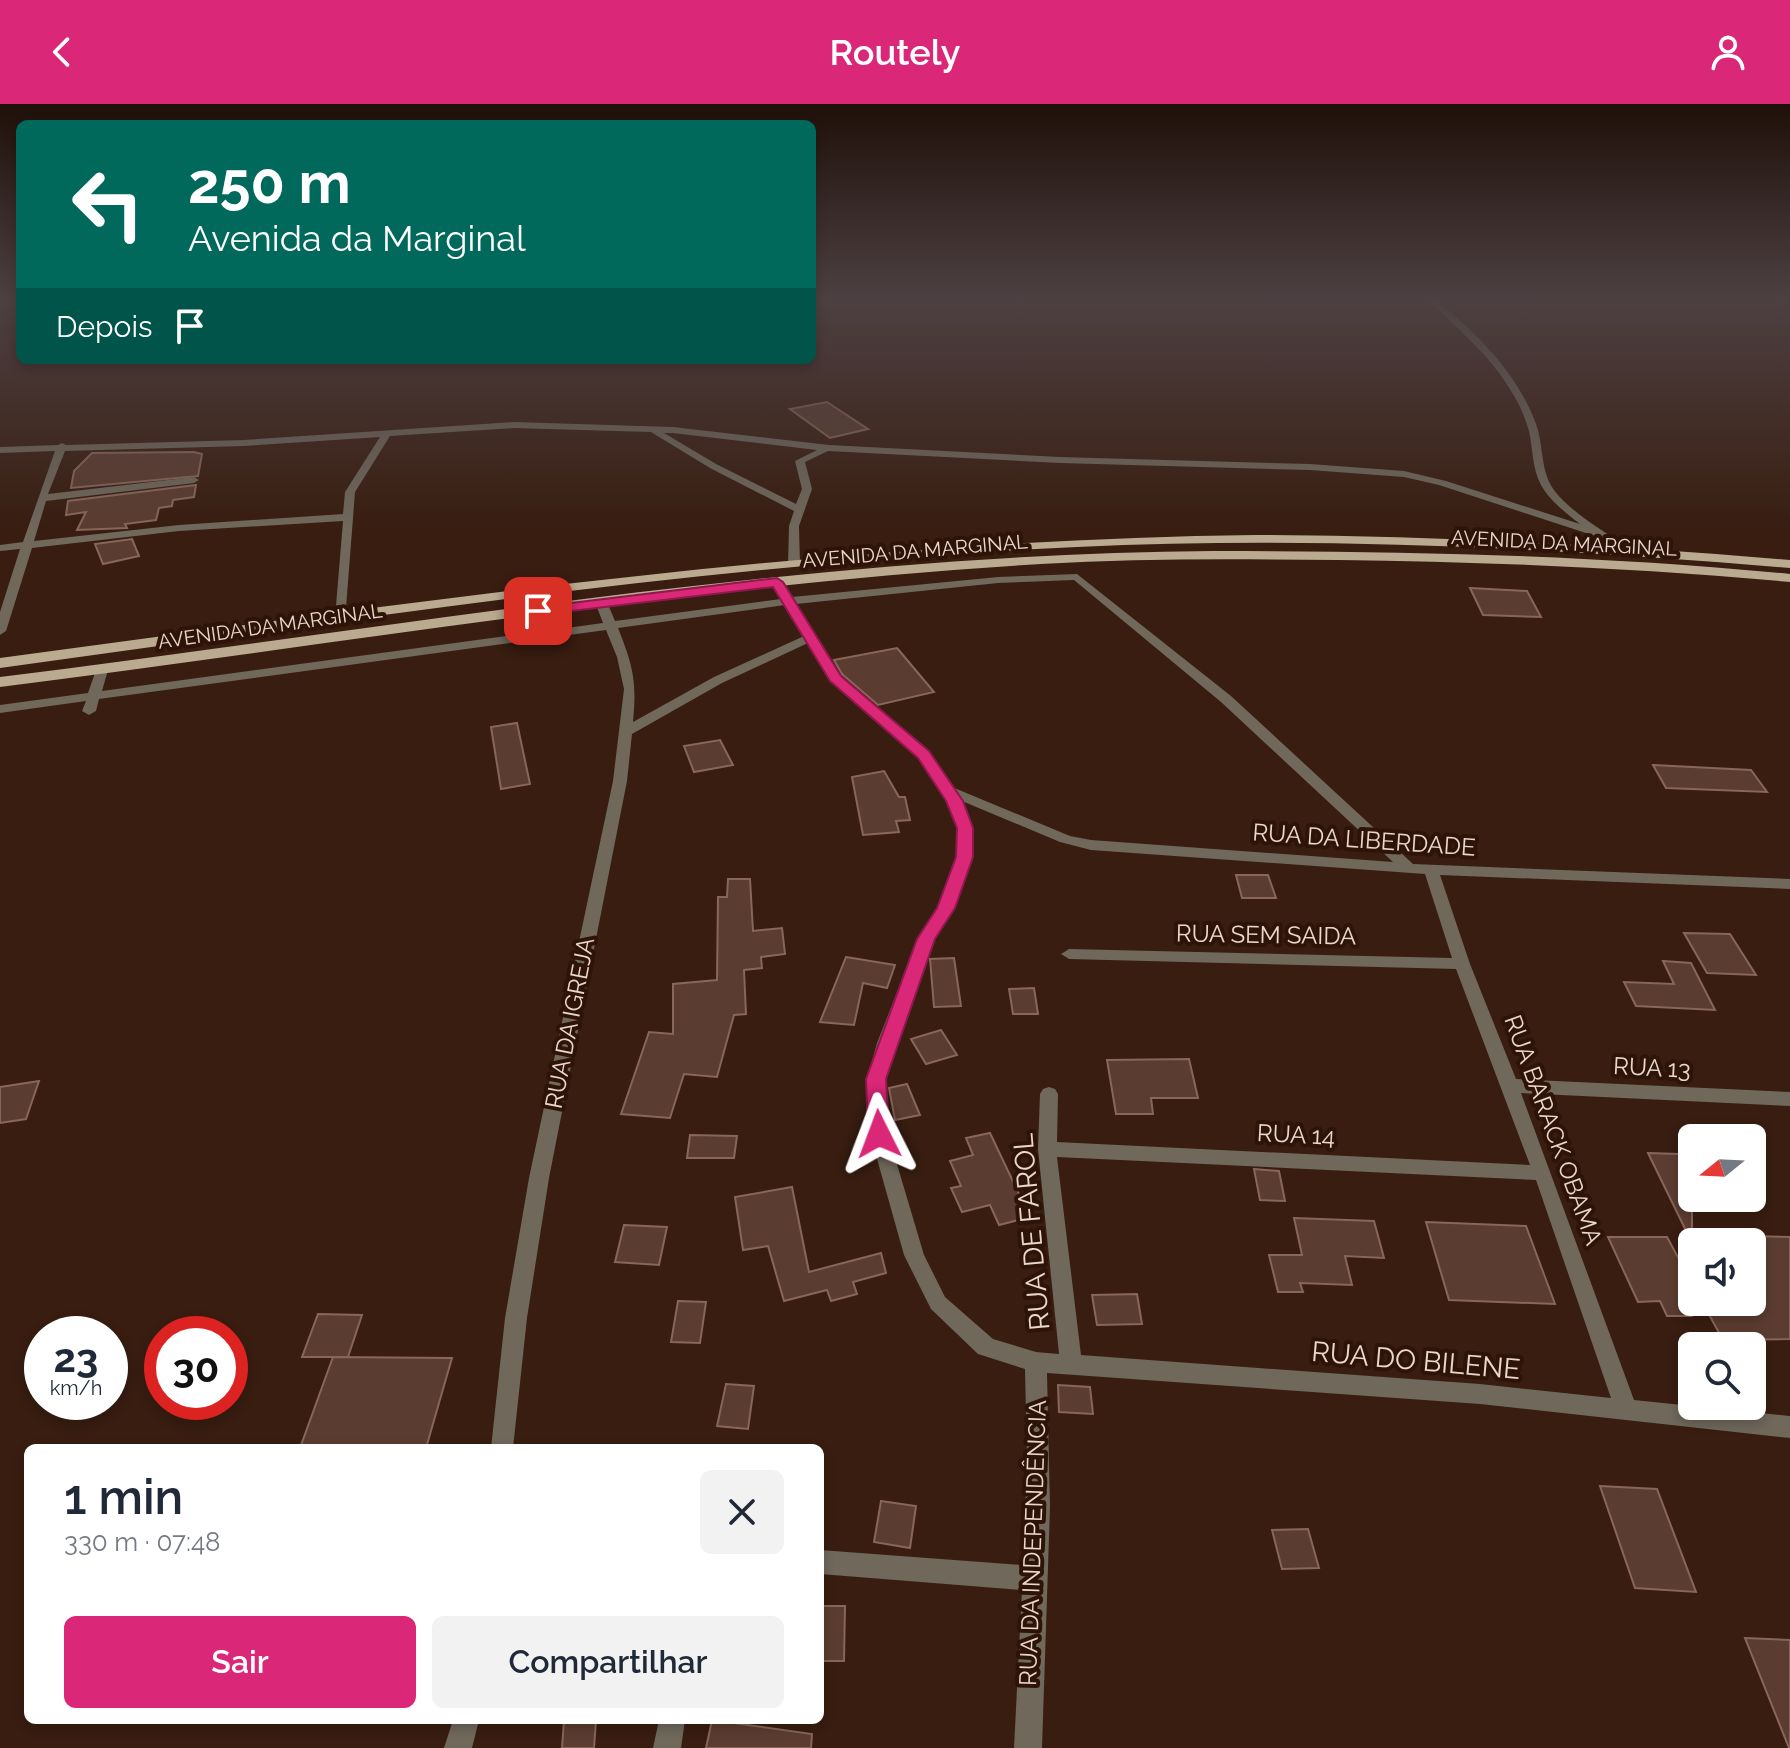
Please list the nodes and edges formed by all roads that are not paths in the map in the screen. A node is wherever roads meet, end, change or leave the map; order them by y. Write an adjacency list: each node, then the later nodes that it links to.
1 (1505, 377): 11 (street)
2 (652, 429): 3 (street); 5 (street); 9 (street)
3 (387, 433): 4 (street); 10 (street)
4 (62, 446): 6 (street); 8 (street)
5 (829, 448): 9 (street); 11 (street)
6 (0, 450)
7 (194, 480): 8 (street)
8 (44, 498): 12 (street)
9 (798, 509): 15 (street)
10 (348, 517): 12 (street); 21 (street)
11 (1606, 536): 14 (street)
12 (29, 545): 13 (street); 23 (street)
13 (0, 548)
14 (1622, 550): 15 (main road, AVENIDA DA MARGINAL); 16 (main road, AVENIDA DA MARGINAL)
15 (794, 564): 21 (main road, AVENIDA DA MARGINAL)
16 (1790, 564)
17 (1790, 578): 18 (main road, AVENIDA DA MARGINAL)
18 (777, 582): 19 (street); 20 (main road, AVENIDA DA MARGINAL)
19 (791, 601): 22 (street); 24 (street); 33 (street)
20 (601, 602): 22 (street, RUA DA IGREJA); 26 (main road, AVENIDA DA MARGINAL)
21 (341, 618): 25 (main road, AVENIDA DA MARGINAL)
22 (611, 626): 28 (street); 31 (street, RUA DA IGREJA)
23 (0, 631)
24 (812, 637): 31 (street); 32 (street)
25 (0, 663)
26 (102, 670): 27 (main road, AVENIDA DA MARGINAL); 28 (street)
27 (0, 682)
28 (92, 697): 29 (street); 30 (street)
29 (0, 709)
30 (89, 711)
31 (625, 732): 47 (street, RUA DA IGREJA)
32 (946, 789): 33 (street, RUA DA LIBERDADE); 43 (street)
33 (1408, 868): 34 (street, RUA DA LIBERDADE)
34 (1431, 870): 35 (street, RUA DA LIBERDADE); 37 (street, RUA BARACK OBAMA)
35 (1790, 884)
36 (1069, 954): 37 (street, RUA SEM SAIDA)
37 (1462, 964): 38 (street, RUA BARACK OBAMA)
38 (1511, 1086): 40 (street, RUA 13); 42 (street, RUA BARACK OBAMA)
39 (1049, 1094): 41 (street, RUA DE FAROL)
40 (1790, 1099)
41 (1047, 1149): 42 (street, RUA 14); 44 (street, RUA DE FAROL)
42 (1543, 1173): 45 (street, RUA BARACK OBAMA)
43 (1036, 1362): 44 (street, RUA DO BILENE); 49 (street, RUA DA INDEPENDÊNCIA)
44 (1071, 1364): 45 (street, RUA DO BILENE)
45 (1626, 1409): 46 (street, RUA DO BILENE)
46 (1790, 1427)
47 (502, 1444)
48 (824, 1562): 49 (street)
49 (1032, 1578): 54 (street, RUA DA INDEPENDÊNCIA)
50 (465, 1724): 52 (street)
51 (671, 1724): 53 (street)
52 (458, 1748)
53 (667, 1748)
54 (1028, 1748)

